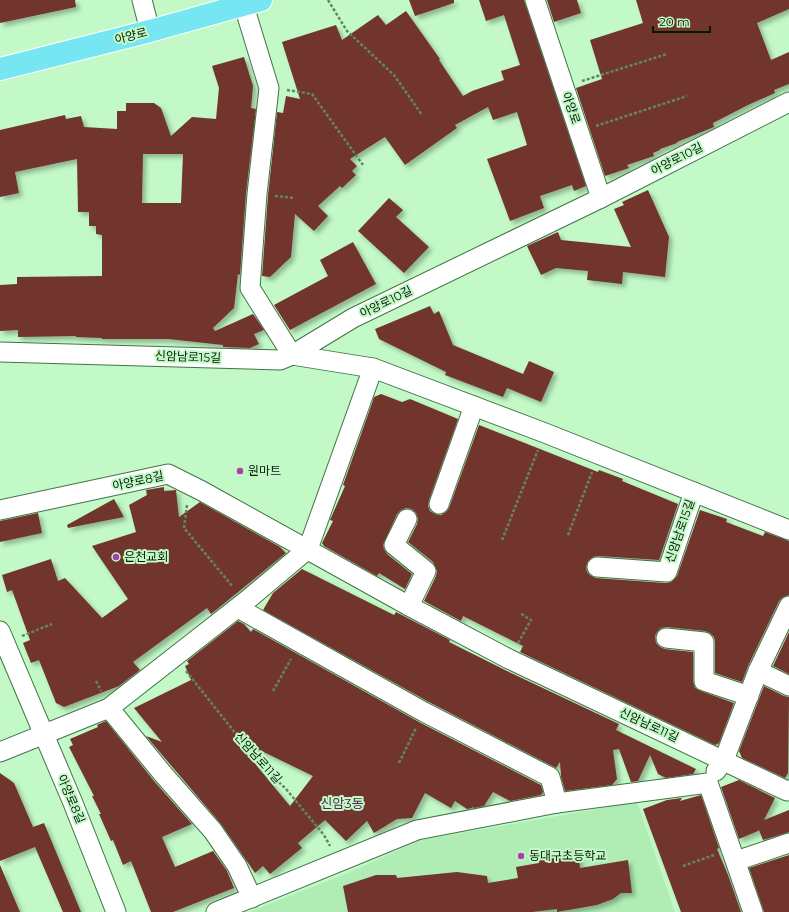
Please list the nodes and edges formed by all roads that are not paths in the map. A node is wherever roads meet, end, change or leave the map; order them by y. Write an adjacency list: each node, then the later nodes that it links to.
1 (142, 0): 4 (street)
2 (535, 0): 7 (street, 아양로)
3 (252, 3): 4 (main road, 아양로); 9 (street)
4 (150, 31): 5 (main road, 아양로)
5 (0, 69)
6 (789, 102): 7 (street, 아양로10길)
7 (601, 198): 9 (street, 아양로10길)
8 (0, 352): 9 (street, 신암남로15길)
9 (292, 355): 10 (street, 신암남로15길)
10 (373, 368): 11 (street, 신암남로15길); 17 (street)
11 (474, 406): 12 (street, 신암남로15길); 13 (street)
12 (694, 492): 16 (street, 신암남로15길); 18 (street, 신암남로15길)
13 (438, 504)
14 (0, 510): 17 (street, 아양로8길)
15 (407, 519): 20 (street)
16 (789, 530)
17 (308, 549): 19 (street); 20 (street, 신암남로11길)
18 (597, 566)
19 (242, 605): 27 (street); 33 (street)
20 (409, 606): 30 (street, 신암남로11길)
21 (789, 606): 24 (street)
22 (2, 637): 28 (street, 아양로8길)
23 (666, 638): 26 (street)
24 (758, 671): 25 (street); 26 (street)
25 (789, 686)
26 (749, 696): 30 (street)
27 (109, 708): 28 (street); 36 (street)
28 (43, 734): 29 (street); 37 (street, 아양로8길)
29 (0, 752)
30 (724, 760): 31 (street); 32 (street, 신암남로11길)
31 (708, 783): 33 (street); 35 (street)
32 (789, 790)
33 (557, 803): 36 (street)
34 (789, 843): 35 (street)
35 (733, 855): 39 (street)
36 (252, 898): 38 (street)
37 (116, 912)
38 (216, 912)
39 (753, 912)

